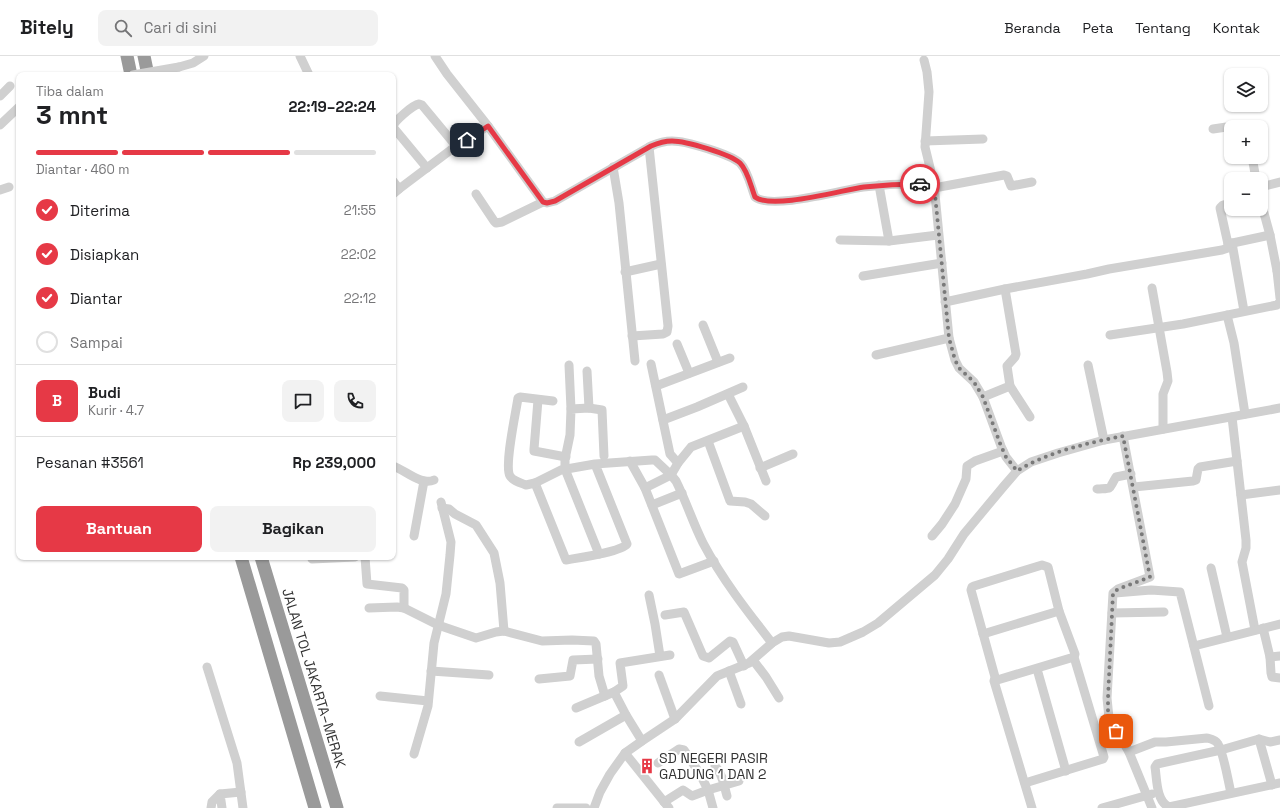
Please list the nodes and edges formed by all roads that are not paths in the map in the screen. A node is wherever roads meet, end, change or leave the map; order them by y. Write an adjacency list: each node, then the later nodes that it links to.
1 (127, 56): 7 (highway)
2 (144, 56): 8 (highway)
3 (204, 56): 9 (street, bridge)
4 (300, 56): 10 (street)
5 (435, 56): 16 (street)
6 (924, 60): 21 (street)
7 (131, 72)
8 (147, 72)
9 (150, 72)
10 (308, 72)
11 (10, 86): 12 (street)
12 (0, 96)
13 (16, 110): 15 (street)
14 (396, 121): 22 (street)
15 (0, 126)
16 (488, 126): 22 (street); 33 (street)
17 (1224, 127): 18 (street)
18 (1213, 129)
19 (396, 131): 25 (street)
20 (983, 139): 21 (street)
21 (925, 141): 30 (street)
22 (456, 146): 25 (street)
23 (649, 148): 24 (street); 29 (street); 42 (street)
24 (613, 167): 33 (street); 44 (street)
25 (427, 168): 31 (street)
26 (1032, 182): 30 (street)
27 (1280, 182): 28 (street)
28 (1268, 185)
29 (879, 186): 30 (street); 39 (street)
30 (934, 186): 36 (street)
31 (396, 192)
32 (476, 194): 33 (street)
33 (543, 202)
34 (1224, 205): 40 (street)
35 (1265, 216): 37 (street)
36 (938, 235): 39 (street); 41 (street)
37 (1270, 235): 40 (street); 43 (street)
38 (840, 240): 39 (street)
39 (889, 241)
40 (1230, 243): 47 (street); 51 (street)
41 (942, 263): 45 (street); 49 (street)
42 (660, 264): 44 (street); 56 (street)
43 (1278, 271): 48 (street)
44 (625, 272): 56 (street)
45 (863, 276)
46 (1152, 288): 54 (street)
47 (1005, 289): 49 (street); 69 (street)
48 (1280, 298)
49 (946, 302): 57 (street)
50 (1280, 302): 51 (street)
51 (1244, 311): 52 (street)
52 (1227, 315): 54 (street); 78 (street)
53 (704, 325): 62 (street)
54 (1160, 327): 55 (street); 83 (street)
55 (1110, 335)
56 (632, 336): 61 (street)
57 (949, 338): 59 (street); 72 (street)
58 (677, 344): 67 (street)
59 (876, 355)
60 (730, 358): 62 (street)
61 (635, 360)
62 (718, 362): 67 (street)
63 (652, 364): 68 (street)
64 (569, 365): 77 (street)
65 (1088, 365): 85 (street)
66 (587, 371): 75 (street)
67 (689, 373): 68 (street)
68 (656, 386): 81 (street)
69 (1010, 386): 72 (street); 79 (street)
70 (743, 387): 71 (street)
71 (728, 394): 81 (street); 82 (street)
72 (983, 397): 87 (street)
73 (538, 400): 74 (street); 92 (street); 102 (street)
74 (553, 401)
75 (589, 408): 77 (street); 89 (street)
76 (1280, 408): 78 (street)
77 (571, 409): 92 (street)
78 (1245, 414): 80 (street)
79 (1030, 417)
80 (1232, 417): 83 (street); 91 (street)
81 (663, 420): 96 (street)
82 (744, 426): 86 (street); 95 (street)
83 (1163, 429): 84 (street)
84 (1123, 436): 85 (street); 98 (street)
85 (1104, 440): 97 (street)
86 (708, 441): 96 (street); 110 (street)
87 (1003, 451): 97 (street); 112 (street)
88 (793, 454): 95 (street)
89 (604, 456)
90 (630, 461): 93 (street); 96 (street); 103 (street)
91 (1237, 461): 104 (street); 108 (street)
92 (565, 463): 93 (street); 102 (street); 113 (street)
93 (595, 464): 113 (street)
94 (396, 467): 100 (street)
95 (760, 468): 101 (street)
96 (675, 469): 103 (street); 107 (street)
97 (1017, 471): 135 (street)
98 (1131, 474): 104 (street); 105 (street)
99 (434, 480): 100 (street)
100 (424, 481): 111 (street)
101 (766, 481)
102 (535, 483): 113 (street)
103 (645, 488): 109 (street)
104 (1134, 488): 119 (street)
105 (1097, 489)
106 (1280, 490): 108 (street)
107 (682, 493): 109 (street); 117 (street)
108 (1241, 495): 131 (street)
109 (652, 505): 117 (street)
110 (765, 516)
111 (414, 536)
112 (932, 536)
113 (599, 554)
114 (242, 560): 190 (highway)
115 (262, 560): 191 (highway, JALAN TOL JAKARTA–MERAK)
116 (365, 560): 124 (street)
117 (714, 561): 135 (street)
118 (1211, 568): 134 (street)
119 (1147, 578): 120 (street); 121 (street)
120 (1151, 590): 121 (street); 136 (street)
121 (1113, 593): 127 (street)
122 (649, 594): 138 (street)
123 (369, 608): 124 (street)
124 (404, 608): 130 (street)
125 (1059, 611): 133 (street); 133 (street); 140 (street)
126 (1164, 612): 127 (street)
127 (1112, 613): 169 (street)
128 (666, 615): 144 (street)
129 (1280, 624): 131 (street)
130 (438, 625): 132 (street); 132 (street); 147 (street)
131 (1259, 629): 134 (street); 141 (street)
132 (504, 631): 142 (street)
133 (983, 634): 153 (street)
134 (1227, 637): 136 (street)
135 (772, 643): 143 (street)
136 (1194, 646): 160 (street)
137 (670, 655): 138 (street)
138 (660, 656): 154 (street)
139 (1280, 656): 141 (street)
140 (1074, 657): 146 (street); 174 (street)
141 (1270, 657): 151 (street)
142 (598, 659): 152 (street); 156 (street)
143 (753, 660): 144 (street); 157 (street)
144 (744, 666): 148 (street)
145 (207, 667): 180 (street)
146 (1037, 669): 153 (street); 174 (street)
147 (431, 671): 149 (street); 158 (street)
148 (729, 671): 159 (street); 163 (street)
149 (490, 675)
150 (659, 675): 163 (street)
151 (1280, 678)
152 (539, 679)
153 (994, 681): 176 (street)
154 (614, 692): 156 (street); 162 (street)
155 (380, 696): 158 (street)
156 (605, 696): 161 (street)
157 (779, 698)
158 (428, 700): 170 (street)
159 (741, 704)
160 (1209, 706)
161 (576, 708)
162 (626, 715): 165 (street); 167 (street)
163 (675, 719): 165 (street)
164 (1259, 739): 166 (street); 168 (street); 177 (street)
165 (642, 740): 171 (street)
166 (1280, 740)
167 (579, 742)
168 (1221, 750): 169 (street); 181 (street); 182 (street)
169 (1129, 752): 184 (street)
170 (414, 754)
171 (625, 754): 186 (street); 194 (street)
172 (658, 763): 179 (street)
173 (715, 766): 178 (street)
174 (1066, 771): 176 (street)
175 (739, 781): 178 (street)
176 (1025, 783): 196 (street)
177 (1276, 784): 182 (street)
178 (724, 785): 179 (street); 185 (street)
179 (708, 790): 186 (street); 195 (street)
180 (241, 792): 183 (street); 189 (street)
181 (1159, 792): 182 (street); 184 (street)
182 (1231, 793)
183 (220, 794): 187 (street); 188 (street)
184 (1146, 795): 197 (street); 198 (street)
185 (727, 796)
186 (666, 806)
187 (211, 808)
188 (222, 808)
189 (243, 808)
190 (315, 808)
191 (337, 808)
192 (557, 808): 193 (street)
193 (586, 808)
194 (594, 808)
195 (713, 808)
196 (1032, 808)
197 (1102, 808)
198 (1152, 808)

